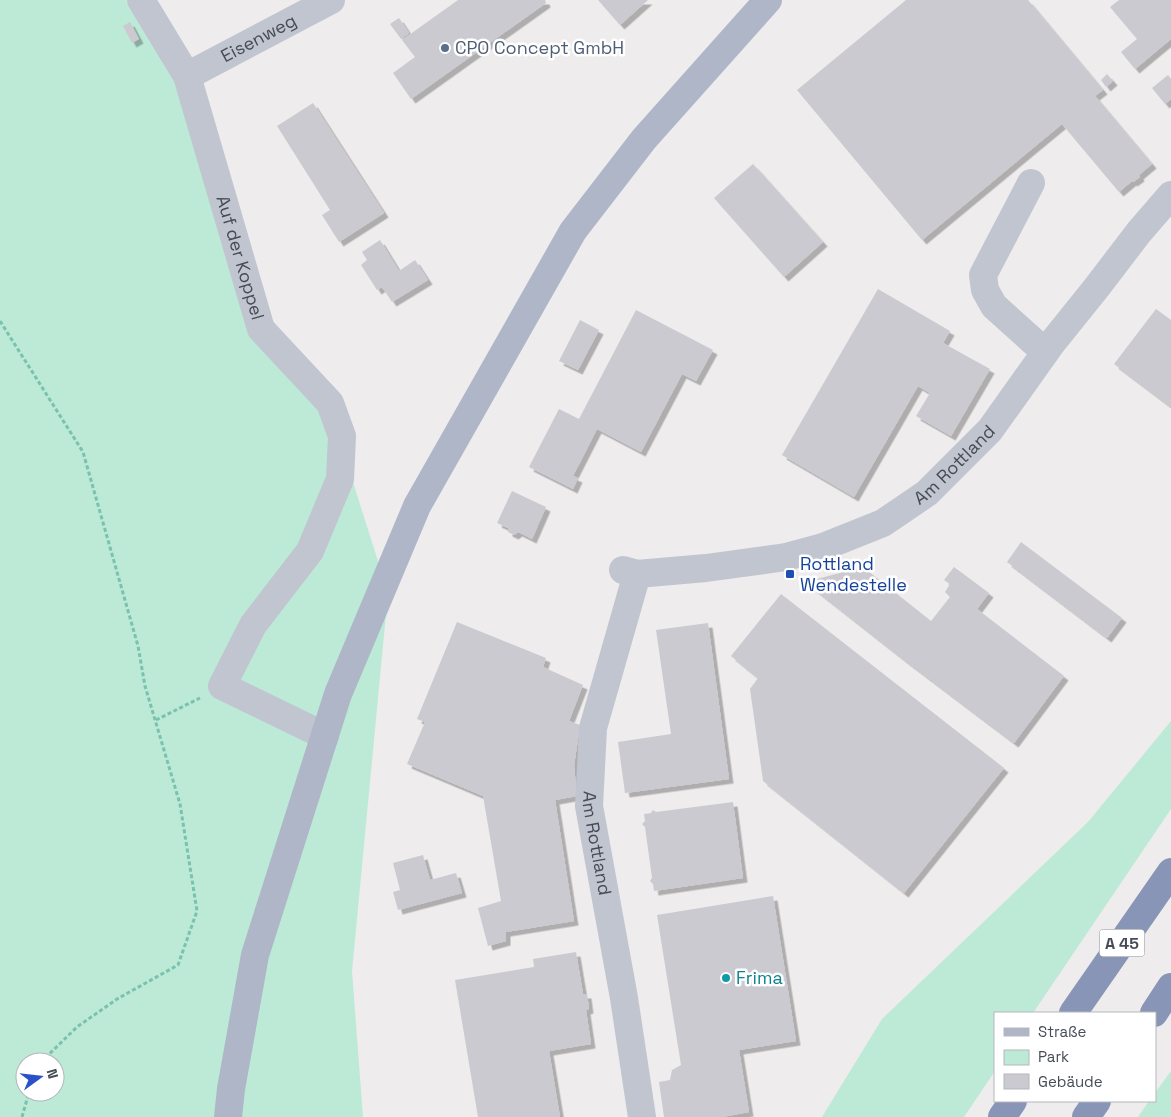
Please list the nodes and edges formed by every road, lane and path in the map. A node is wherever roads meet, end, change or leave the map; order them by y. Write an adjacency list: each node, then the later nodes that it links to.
1 (141, 0): 4 (street, Auf der Koppel)
2 (331, 0): 4 (street, Eisenweg)
3 (768, 0): 11 (main road)
4 (187, 76): 9 (street, Auf der Koppel)
5 (1031, 183): 8 (street)
6 (1171, 195): 8 (street, Am Rottland)
7 (0, 322): 10 (path)
8 (1045, 352): 22 (street, Am Rottland)
9 (222, 686): 10 (path); 11 (street)
10 (156, 720): 16 (path)
11 (325, 736): 21 (main road)
12 (1171, 872): 14 (highway, A 45)
13 (1171, 987): 15 (highway)
14 (1074, 1012)
15 (1155, 1012)
16 (52, 1052)
17 (26, 1102): 20 (path)
18 (1012, 1102): 23 (highway)
19 (1096, 1102): 24 (highway)
20 (22, 1117)
21 (228, 1117)
22 (642, 1117)
23 (1002, 1117)
24 (1086, 1117)

